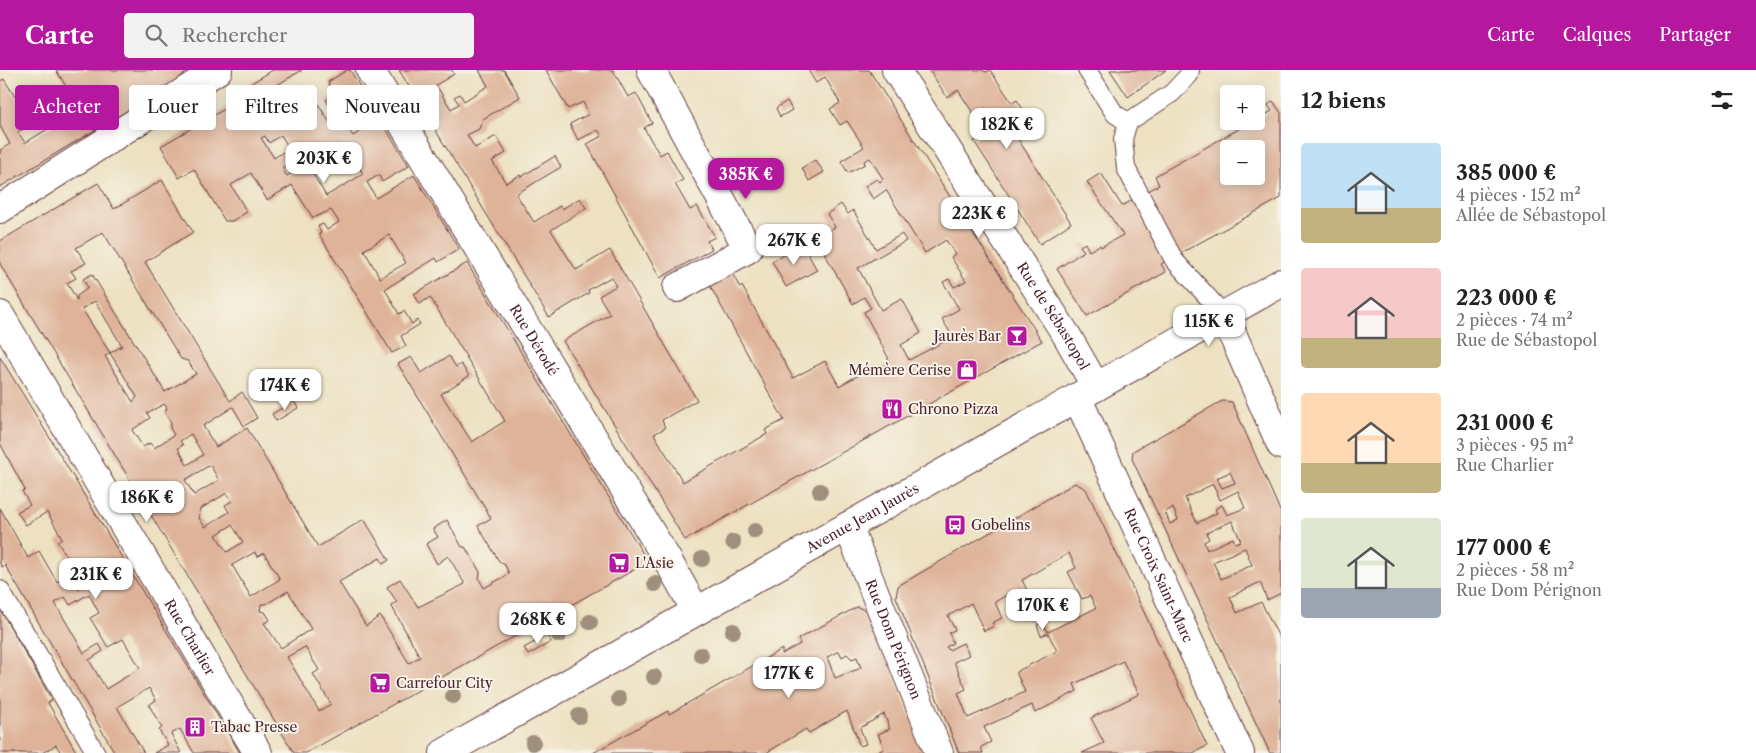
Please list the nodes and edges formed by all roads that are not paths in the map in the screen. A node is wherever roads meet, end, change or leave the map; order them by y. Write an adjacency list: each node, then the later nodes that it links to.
1 (218, 70): 8 (street)
2 (370, 70): 17 (street, Rue Dérodé)
3 (651, 70): 10 (street)
4 (896, 70): 13 (street, Rue de Sébastopol)
5 (1087, 70): 7 (lane)
6 (1190, 70): 7 (lane)
7 (1128, 122): 12 (lane)
8 (0, 209)
9 (1281, 283): 12 (street, Avenue Jean Jaurès)
10 (677, 288)
11 (0, 315): 19 (street, Rue Charlier)
12 (1224, 315): 13 (street, Avenue Jean Jaurès); 14 (street)
13 (1086, 392): 15 (street, Avenue Jean Jaurès); 22 (street, Rue Croix Saint-Marc)
14 (1281, 445)
15 (848, 526): 17 (street, Avenue Jean Jaurès); 21 (street, Rue Dom Pérignon)
16 (0, 590): 18 (lane)
17 (696, 611): 20 (street, Avenue Jean Jaurès)
18 (96, 753)
19 (258, 753)
20 (444, 753)
21 (939, 753)
22 (1240, 753)

